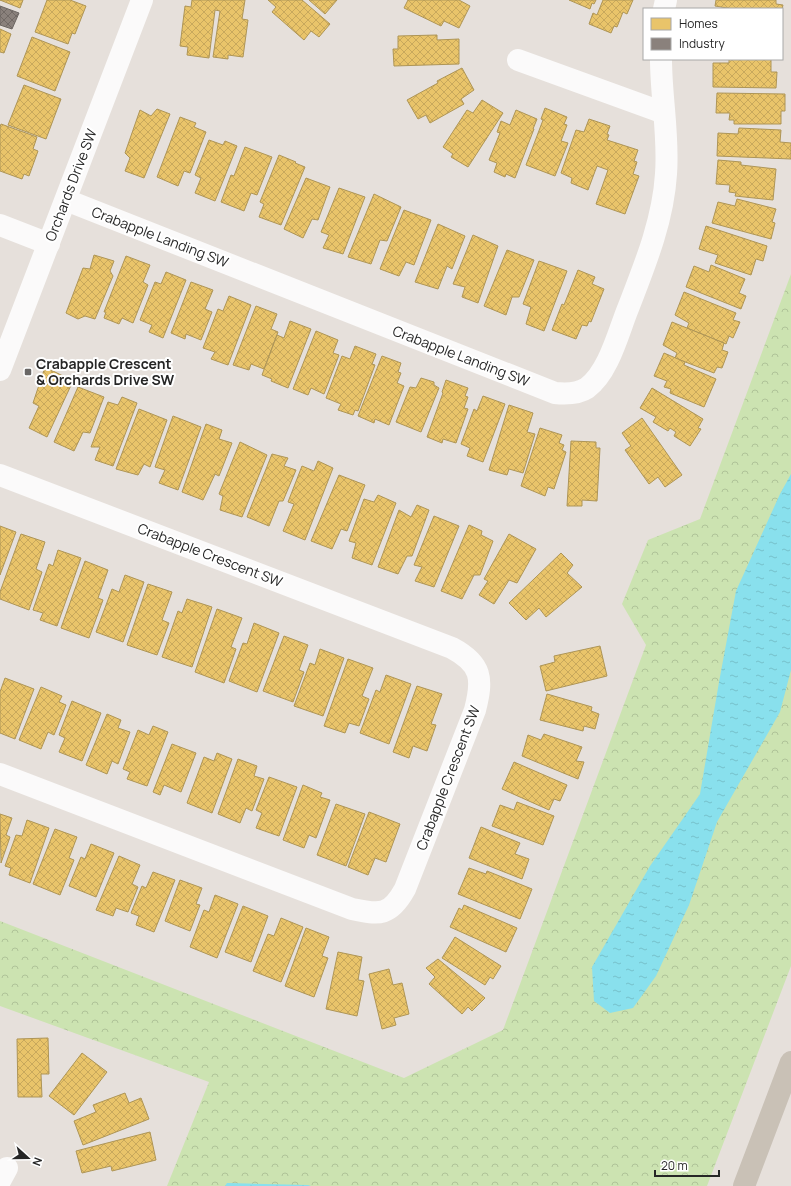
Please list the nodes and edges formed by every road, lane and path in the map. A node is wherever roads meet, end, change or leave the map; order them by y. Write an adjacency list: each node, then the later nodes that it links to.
1 (142, 0): 5 (street, Orchards Drive SW)
2 (518, 60): 4 (street)
3 (661, 60): 4 (street, Crabapple Landing SW)
4 (664, 113): 5 (street, Crabapple Landing SW)
5 (66, 200): 7 (street, Orchards Drive SW)
6 (0, 225): 7 (street)
7 (49, 244): 8 (street, Orchards Drive SW)
8 (0, 370)
9 (0, 475): 10 (street, Crabapple Crescent SW)
10 (0, 774)
11 (791, 1062): 12 (main road)
12 (744, 1186)

